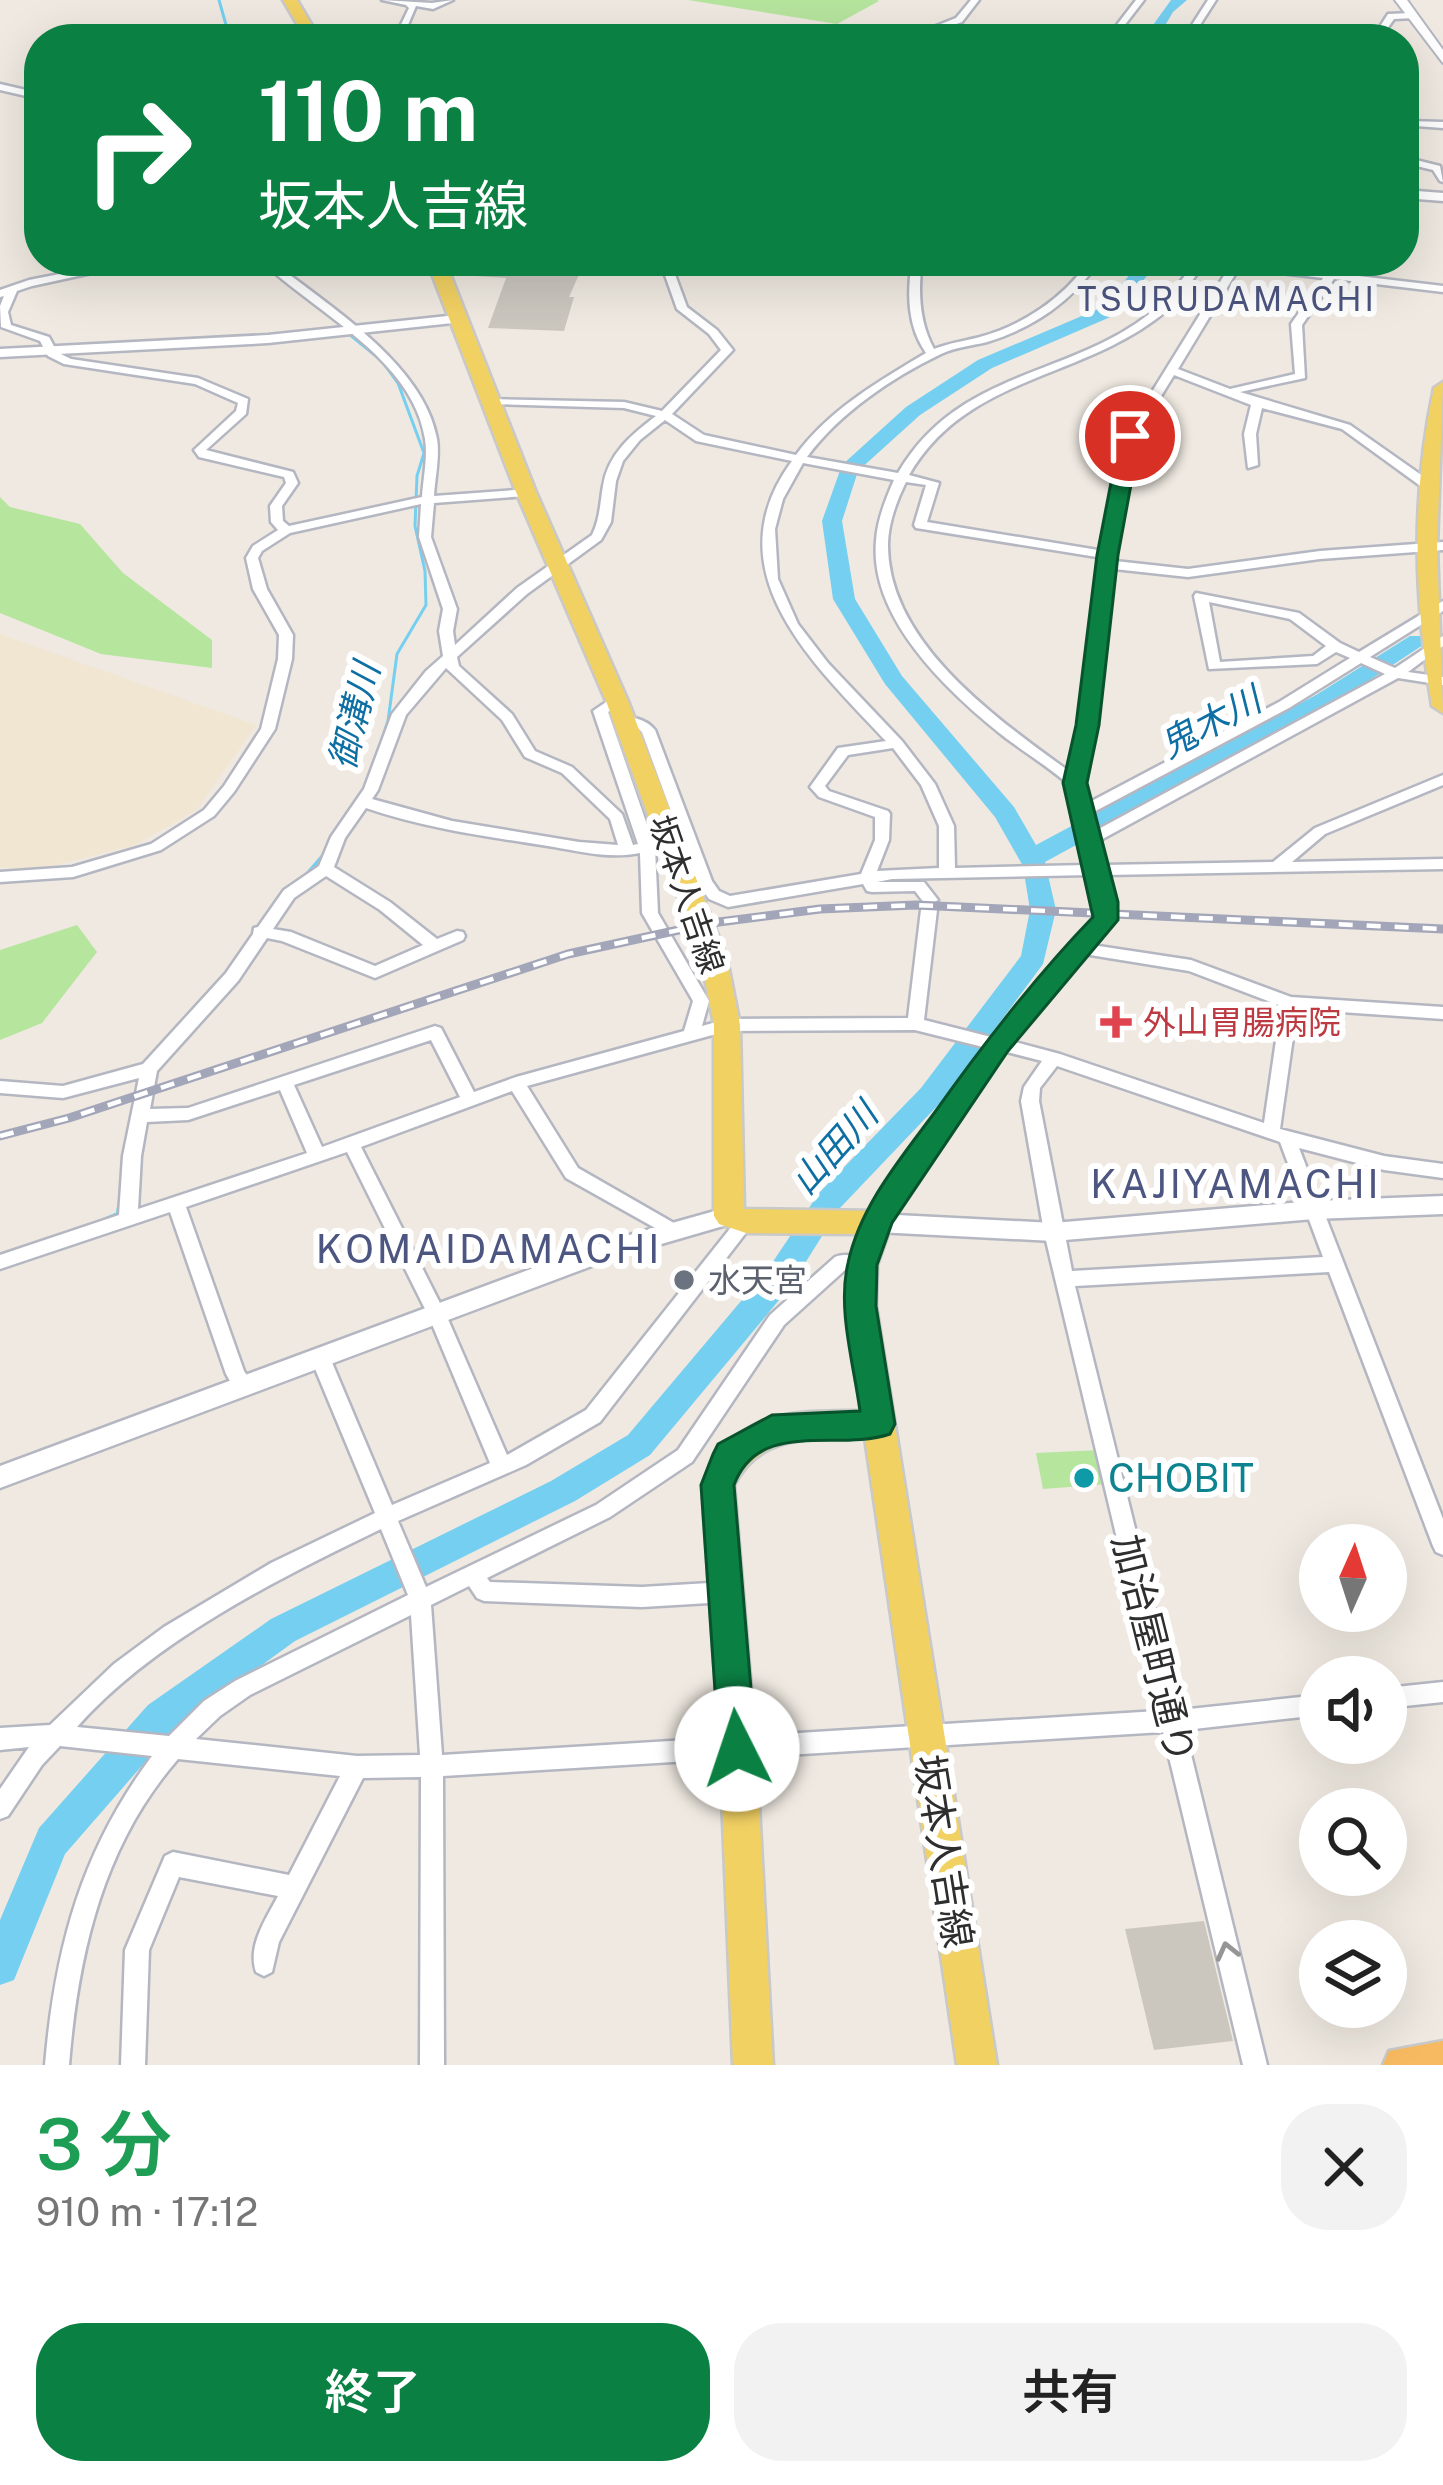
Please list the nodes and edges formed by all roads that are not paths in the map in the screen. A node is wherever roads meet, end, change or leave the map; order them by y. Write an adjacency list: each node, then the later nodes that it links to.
1 (386, 0): 6 (street)
2 (449, 0): 6 (street)
3 (975, 0): 9 (street)
4 (1140, 0): 10 (street)
5 (1401, 0): 7 (main road)
6 (409, 3): 8 (street)
7 (1412, 16): 11 (street); 12 (main road)
8 (405, 24)
9 (948, 24)
10 (1121, 24)
11 (1386, 24)
12 (1418, 24)
13 (1419, 26): 14 (main road)
14 (1443, 59)
15 (1419, 162): 16 (street)
16 (1443, 179)
17 (63, 276): 26 (street)
18 (281, 276): 32 (street)
19 (442, 276): 31 (main road, 坂本人吉線)
20 (670, 276): 41 (street)
21 (916, 276): 35 (street)
22 (1081, 276): 35 (street)
23 (1191, 276): 44 (street)
24 (1229, 276): 36 (street)
25 (1317, 276): 27 (street)
26 (58, 277): 28 (street)
27 (1329, 278): 29 (street); 38 (street)
28 (13, 288): 30 (street); 33 (street)
29 (1443, 290)
30 (0, 294)
31 (458, 319): 32 (street); 39 (main road, 坂本人吉線)
32 (353, 329): 33 (street); 47 (street)
33 (52, 347): 34 (street); 48 (street)
34 (0, 353)
35 (932, 354): 42 (street)
36 (1171, 370): 38 (street); 50 (street)
37 (1443, 388): 45 (main road)
38 (1232, 391): 40 (street)
39 (493, 401): 41 (street); 46 (main road, 坂本人吉線)
40 (1258, 403): 43 (street); 45 (street)
41 (665, 415): 42 (street); 51 (street)
42 (801, 459): 44 (street); 61 (street)
43 (1252, 465)
44 (898, 479): 50 (street); 63 (street)
45 (1430, 487): 49 (main road)
46 (526, 492): 47 (street); 51 (main road, 坂本人吉線)
47 (430, 499): 48 (street); 55 (street)
48 (286, 530): 74 (street)
49 (1436, 546): 50 (street); 52 (main road)
50 (1108, 560): 63 (street)
51 (556, 563): 55 (street); 60 (main road, 坂本人吉線)
52 (1438, 608): 53 (main road); 56 (street)
53 (1439, 643): 57 (street); 58 (main road)
54 (1335, 646): 54 (street); 56 (street)
55 (450, 654): 64 (street); 68 (street)
56 (1358, 660): 57 (street); 65 (street)
57 (1396, 674): 58 (street); 66 (street)
58 (1440, 681): 59 (main road)
59 (1443, 706)
60 (620, 711): 67 (street); 75 (street); 83 (main road, 坂本人吉線)
61 (893, 744): 72 (street); 75 (street)
62 (1443, 780): 71 (street)
63 (1075, 783): 65 (street)
64 (362, 801): 68 (street); 70 (street)
65 (1082, 812): 66 (street)
66 (1090, 840): 73 (street)
67 (647, 848): 68 (street); 84 (street)
68 (627, 851)
69 (1443, 864): 71 (street)
70 (326, 868): 76 (street); 78 (street)
71 (1275, 868): 73 (street)
72 (953, 873): 73 (street); 75 (street)
73 (1092, 873): 79 (street)
74 (0, 877)
75 (867, 878): 82 (street)
76 (260, 932): 78 (street); 87 (street)
77 (457, 936): 78 (street)
78 (434, 944)
79 (1080, 948): 80 (street); 85 (street)
80 (1290, 1003): 81 (street); 93 (street)
81 (1443, 1013)
82 (915, 1024): 83 (street); 85 (street)
83 (727, 1025): 84 (street); 101 (main road, 坂本人吉線)
84 (692, 1032): 89 (street)
85 (999, 1044): 86 (street); 102 (street)
86 (1054, 1058): 93 (street); 104 (street, 加治屋町通り)
87 (149, 1069): 90 (street); 92 (street)
88 (285, 1083): 91 (street); 92 (street); 95 (street)
89 (516, 1083): 91 (street); 103 (street)
90 (0, 1087)
91 (469, 1099): 94 (street)
92 (139, 1115): 100 (street)
93 (1279, 1136): 96 (street); 99 (street)
94 (351, 1143): 95 (street); 109 (street)
95 (317, 1156): 97 (street)
96 (1443, 1171)
97 (176, 1203): 100 (street); 111 (street)
98 (1443, 1205): 99 (street)
99 (1314, 1210): 104 (street); 106 (street)
100 (128, 1219): 105 (street)
101 (738, 1219): 102 (main road); 103 (street); 113 (street)
102 (867, 1223): 104 (street); 107 (main road, 坂本人吉線)
103 (673, 1231): 109 (street)
104 (1053, 1232): 108 (street, 加治屋町通り)
105 (0, 1262)
106 (1335, 1264): 108 (street); 116 (street)
107 (862, 1265): 112 (main road, 坂本人吉線); 117 (street)
108 (1064, 1279): 123 (street, 加治屋町通り)
109 (438, 1317): 110 (street); 113 (street)
110 (321, 1360): 111 (street); 115 (street)
111 (243, 1384): 114 (street)
112 (878, 1424): 119 (main road); 124 (main road, 坂本人吉線)
113 (502, 1467): 115 (street)
114 (0, 1477)
115 (390, 1520): 118 (street); 125 (street)
116 (1443, 1546)
117 (473, 1575): 118 (street); 119 (street)
118 (419, 1592): 127 (street); 129 (street)
119 (726, 1592): 128 (main road)
120 (1443, 1692): 121 (street)
121 (1407, 1696)
122 (1299, 1707): 123 (street)
123 (1172, 1720): 124 (street); 140 (street, 加治屋町通り, one-way to 123)
124 (926, 1735): 128 (street); 139 (main road, 坂本人吉線)
125 (63, 1736): 126 (street); 127 (street); 131 (street)
126 (0, 1738)
127 (170, 1748): 130 (street); 135 (street)
128 (737, 1749): 129 (street); 138 (main road)
129 (432, 1766): 130 (street); 137 (street)
130 (357, 1767): 132 (street)
131 (0, 1808)
132 (294, 1888): 133 (street); 136 (street)
133 (264, 1964)
134 (1443, 2061): 141 (highway)
135 (57, 2065)
136 (133, 2065)
137 (432, 2065)
138 (753, 2065)
139 (977, 2065)
140 (1255, 2065)
141 (1403, 2065)

